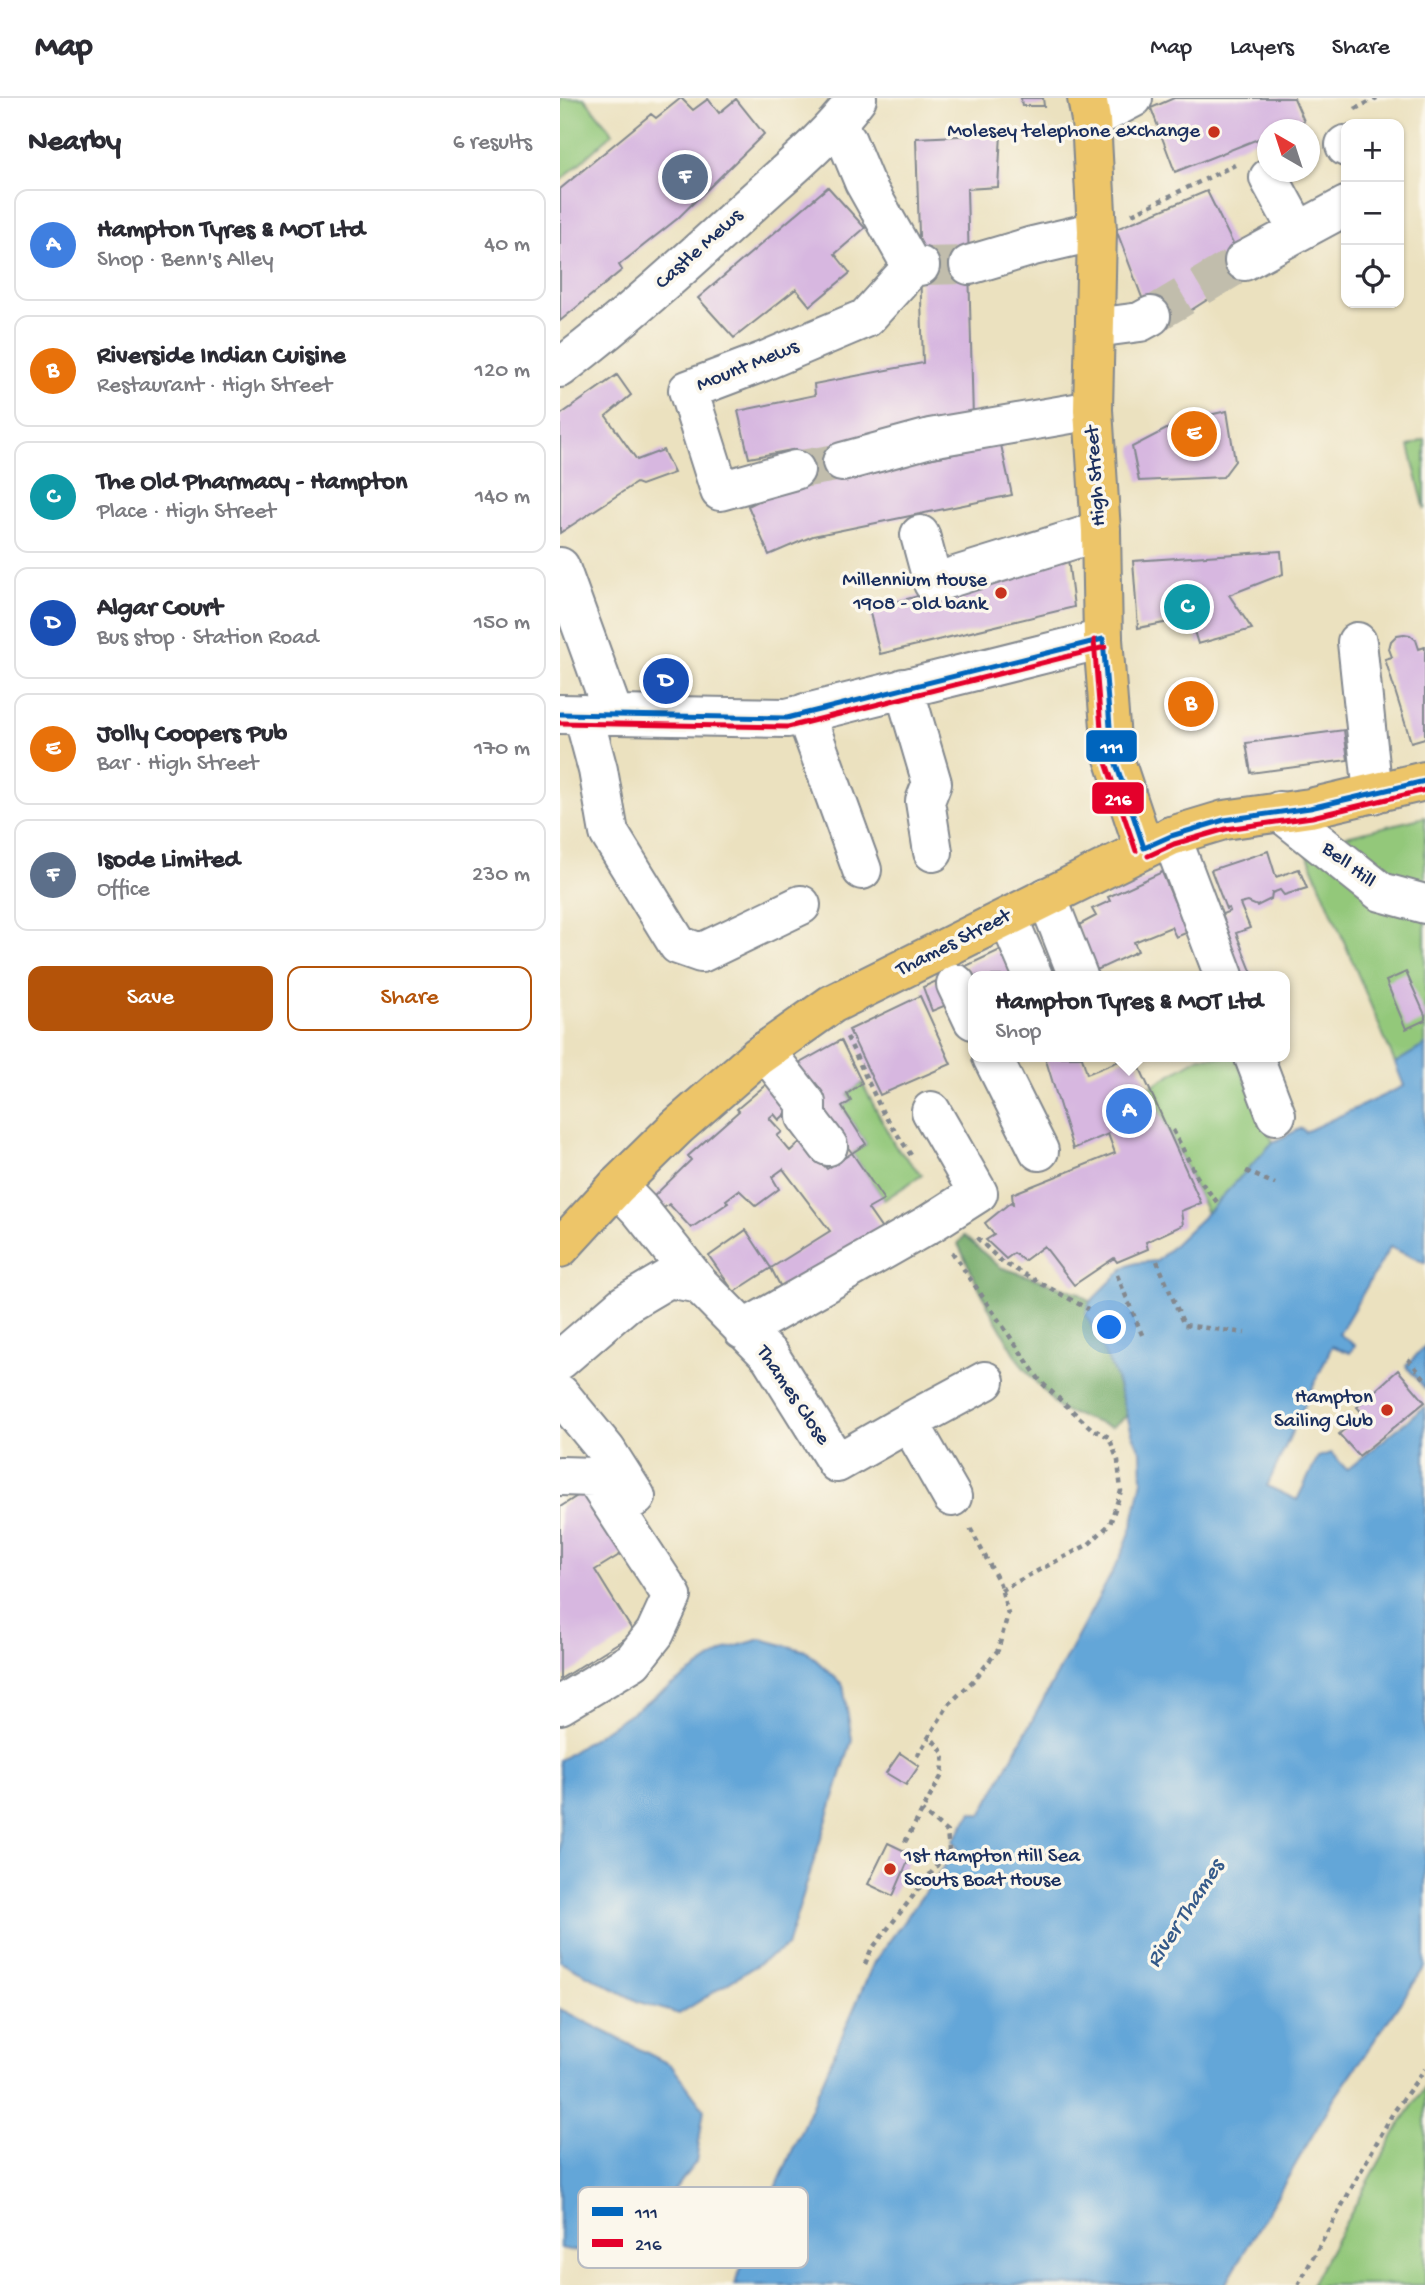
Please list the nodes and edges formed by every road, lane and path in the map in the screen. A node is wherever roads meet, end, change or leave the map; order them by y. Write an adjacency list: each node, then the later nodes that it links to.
1 (1133, 98): 2 (street)
2 (1089, 109): 6 (main road, High Street)
3 (846, 112): 12 (street, Castle Mews); 15 (street, Mount Mews)
4 (1256, 169): 6 (path); 7 (street)
5 (1341, 209): 7 (street)
6 (1097, 230): 9 (street); 11 (main road, High Street)
7 (1298, 231): 8 (street)
8 (1244, 261)
9 (969, 265)
10 (1151, 316): 11 (street)
11 (1095, 328): 13 (main road, High Street)
12 (560, 368)
13 (1093, 410): 14 (street); 16 (main road, High Street)
14 (842, 462)
15 (795, 470)
16 (1101, 531): 17 (street); 19 (main road, High Street)
17 (920, 535)
18 (560, 567): 23 (street)
19 (1103, 639): 21 (street); 27 (main road, High Street)
20 (1357, 642): 25 (street)
21 (904, 688): 22 (street); 28 (street)
22 (805, 713): 23 (street); 29 (street)
23 (585, 714): 32 (street)
24 (1425, 781): 25 (main road, Thames Street)
25 (1373, 794): 26 (main road, Thames Street)
26 (1279, 811): 27 (main road, Thames Street); 30 (street, Bell Hill)
27 (1158, 842): 31 (main road, Thames Street); 36 (street)
28 (933, 852)
29 (862, 870)
30 (1418, 896)
31 (1047, 897): 33 (main road, Thames Street); 35 (street)
32 (801, 905)
33 (1008, 918): 34 (street); 39 (main road, Thames Street)
34 (1031, 971)
35 (1076, 971)
36 (1222, 971)
37 (956, 984): 38 (street)
38 (968, 1009)
39 (765, 1051): 45 (street); 49 (main road, Thames Street)
40 (994, 1062): 46 (street)
41 (1256, 1062): 43 (street)
42 (931, 1111): 51 (street, Thames Close)
43 (1276, 1115)
44 (1173, 1130): 50 (path)
45 (828, 1146)
46 (1039, 1151)
47 (1246, 1171): 48 (path)
48 (1275, 1184)
49 (617, 1186): 52 (main road, Thames Street); 55 (street, Thames Close)
50 (1217, 1202)
51 (931, 1223): 56 (street, Thames Close); 68 (path)
52 (560, 1248)
53 (1157, 1261): 57 (path)
54 (1117, 1275): 58 (path)
55 (699, 1284): 56 (street, Thames Close); 60 (street)
56 (743, 1330): 64 (street, Thames Close)
57 (1245, 1333)
58 (1143, 1337)
59 (1408, 1359): 61 (path)
60 (560, 1360)
61 (1425, 1379)
62 (985, 1381): 64 (street)
63 (560, 1394): 67 (street)
64 (909, 1422): 66 (street)
65 (560, 1476): 69 (street)
66 (953, 1497): 68 (path)
67 (642, 1506)
68 (1001, 1590): 70 (path)
69 (560, 1705)
70 (929, 1735): 71 (path); 72 (path)
71 (917, 1756)
72 (922, 1811): 73 (path); 74 (path)
73 (905, 1842)
74 (865, 1964)
75 (1425, 2069): 76 (path)
76 (1298, 2285)

